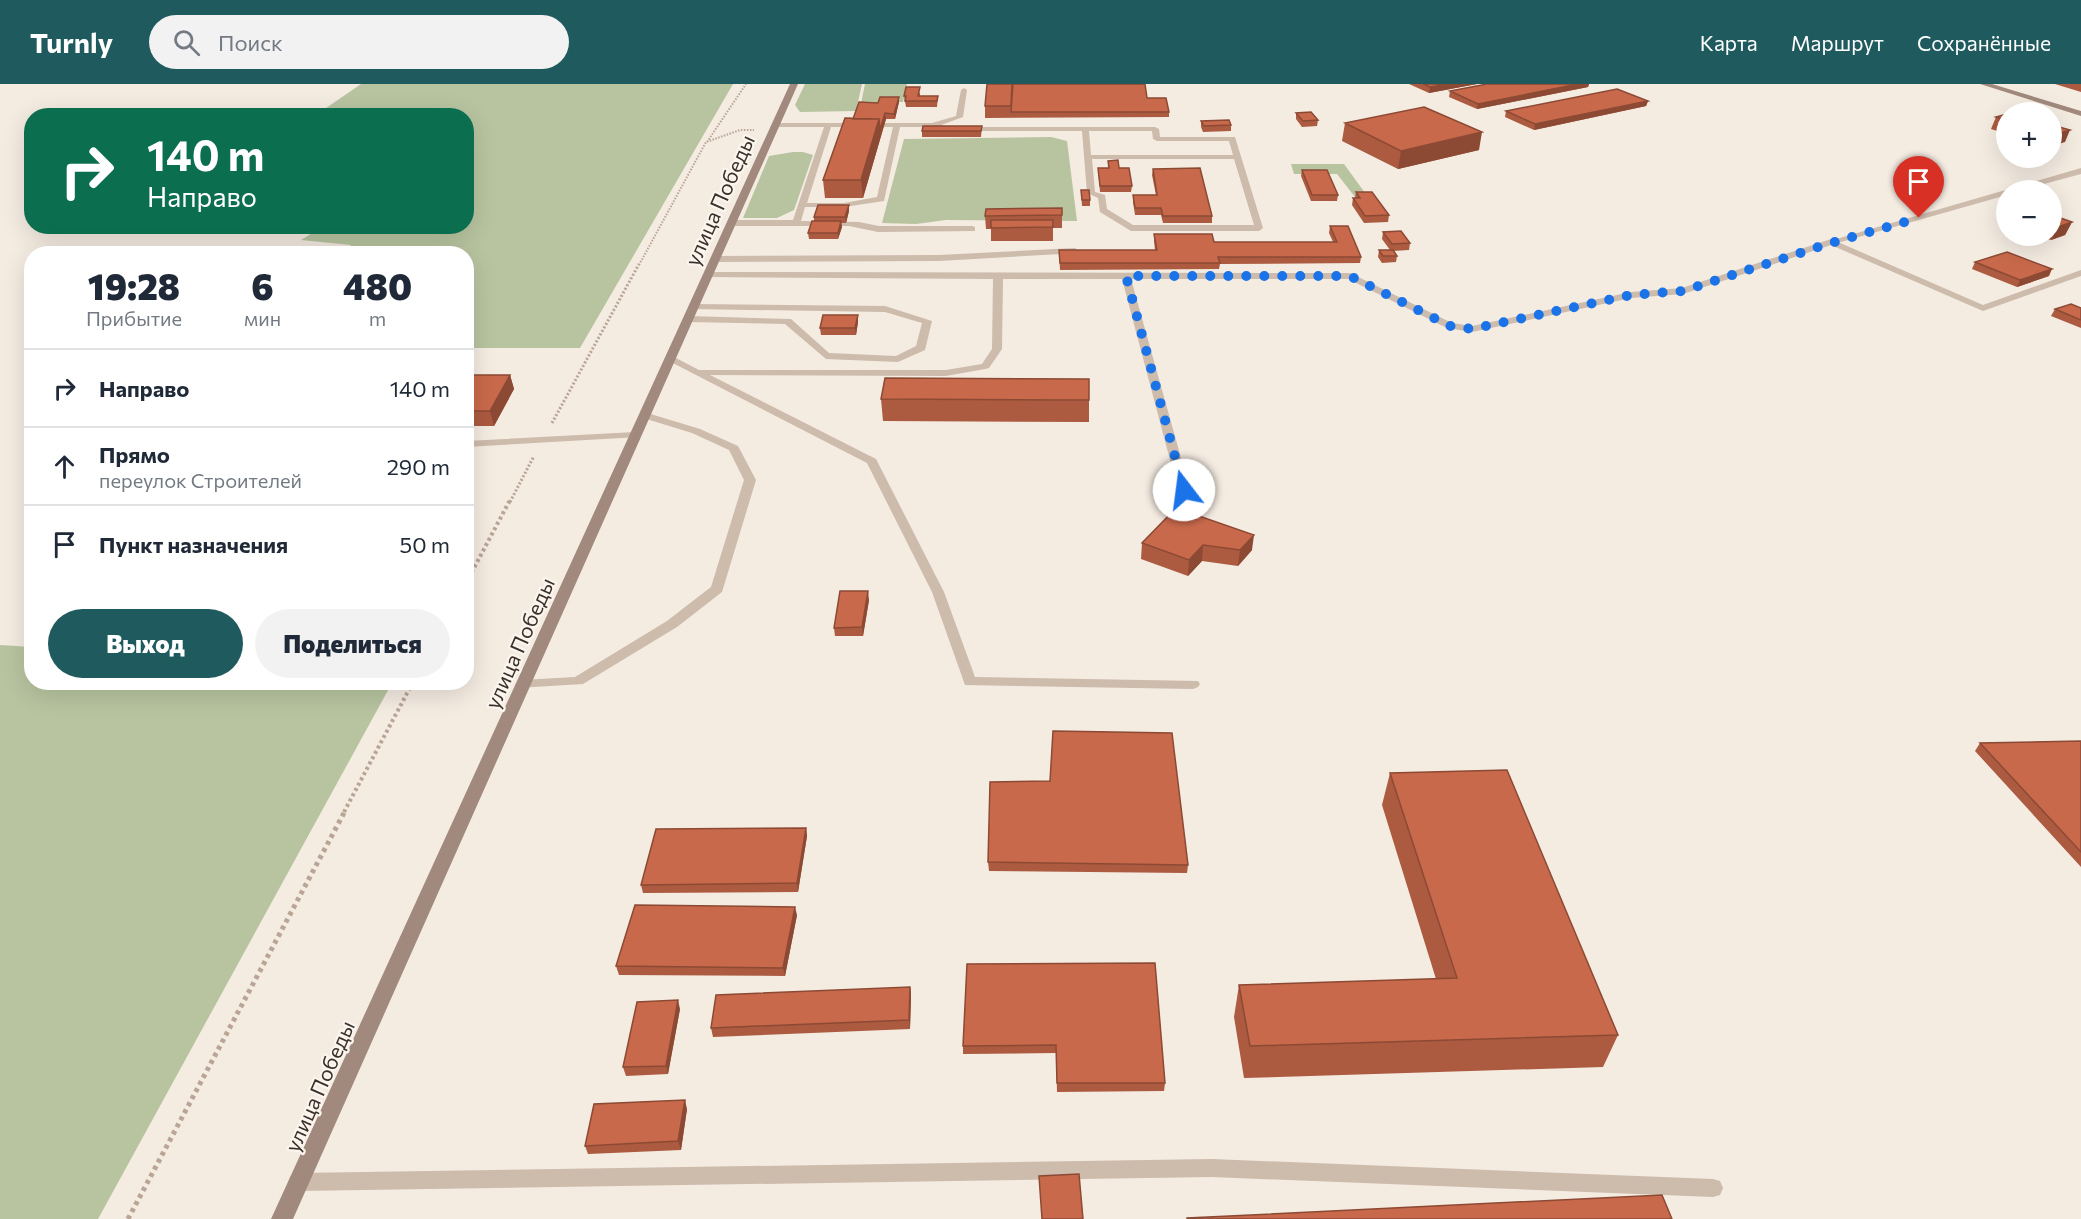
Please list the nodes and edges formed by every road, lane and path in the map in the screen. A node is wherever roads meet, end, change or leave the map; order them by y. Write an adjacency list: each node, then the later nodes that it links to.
1 (746, 84): 13 (path)
2 (794, 84): 11 (main road, улица Победы)
3 (1984, 84): 5 (main road)
4 (964, 90): 10 (lane)
5 (2081, 114)
6 (828, 125): 7 (lane); 11 (lane); 19 (lane)
7 (854, 125)
8 (884, 125): 9 (lane)
9 (897, 125): 10 (lane); 19 (lane)
10 (932, 125): 12 (lane)
11 (774, 128): 13 (path); 20 (main road, улица Победы)
12 (1085, 129): 14 (lane); 15 (lane)
13 (706, 142): 35 (path)
14 (1088, 157): 15 (lane); 15 (lane)
15 (1237, 157)
16 (2081, 171): 17 (street)
17 (2049, 180)
18 (1996, 195): 23 (street)
19 (802, 205): 21 (lane)
20 (731, 223): 21 (lane); 25 (main road, улица Победы)
21 (796, 223): 22 (lane)
22 (972, 229)
23 (1831, 243): 26 (lane); 29 (lane)
24 (1084, 251): 25 (lane)
25 (715, 259): 27 (main road, улица Победы)
26 (2081, 273)
27 (707, 275): 28 (lane); 30 (main road, улица Победы)
28 (998, 276): 29 (lane); 32 (lane)
29 (1126, 276): 37 (lane)
30 (690, 313): 30 (lane); 31 (main road, улица Победы)
31 (670, 359): 32 (lane); 33 (main road, улица Победы)
32 (696, 372): 39 (lane)
33 (644, 415): 34 (main road, улица Победы); 40 (lane)
34 (635, 435): 35 (lane); 40 (main road, улица Победы)
35 (542, 442): 36 (lane); 38 (path)
36 (474, 444)
37 (1184, 490)
38 (474, 568)
39 (1193, 684)
40 (522, 685): 42 (main road, улица Победы)
41 (409, 690): 44 (path)
42 (298, 1182): 43 (lane); 45 (main road, улица Победы)
43 (1713, 1188)
44 (128, 1219)
45 (282, 1219)

